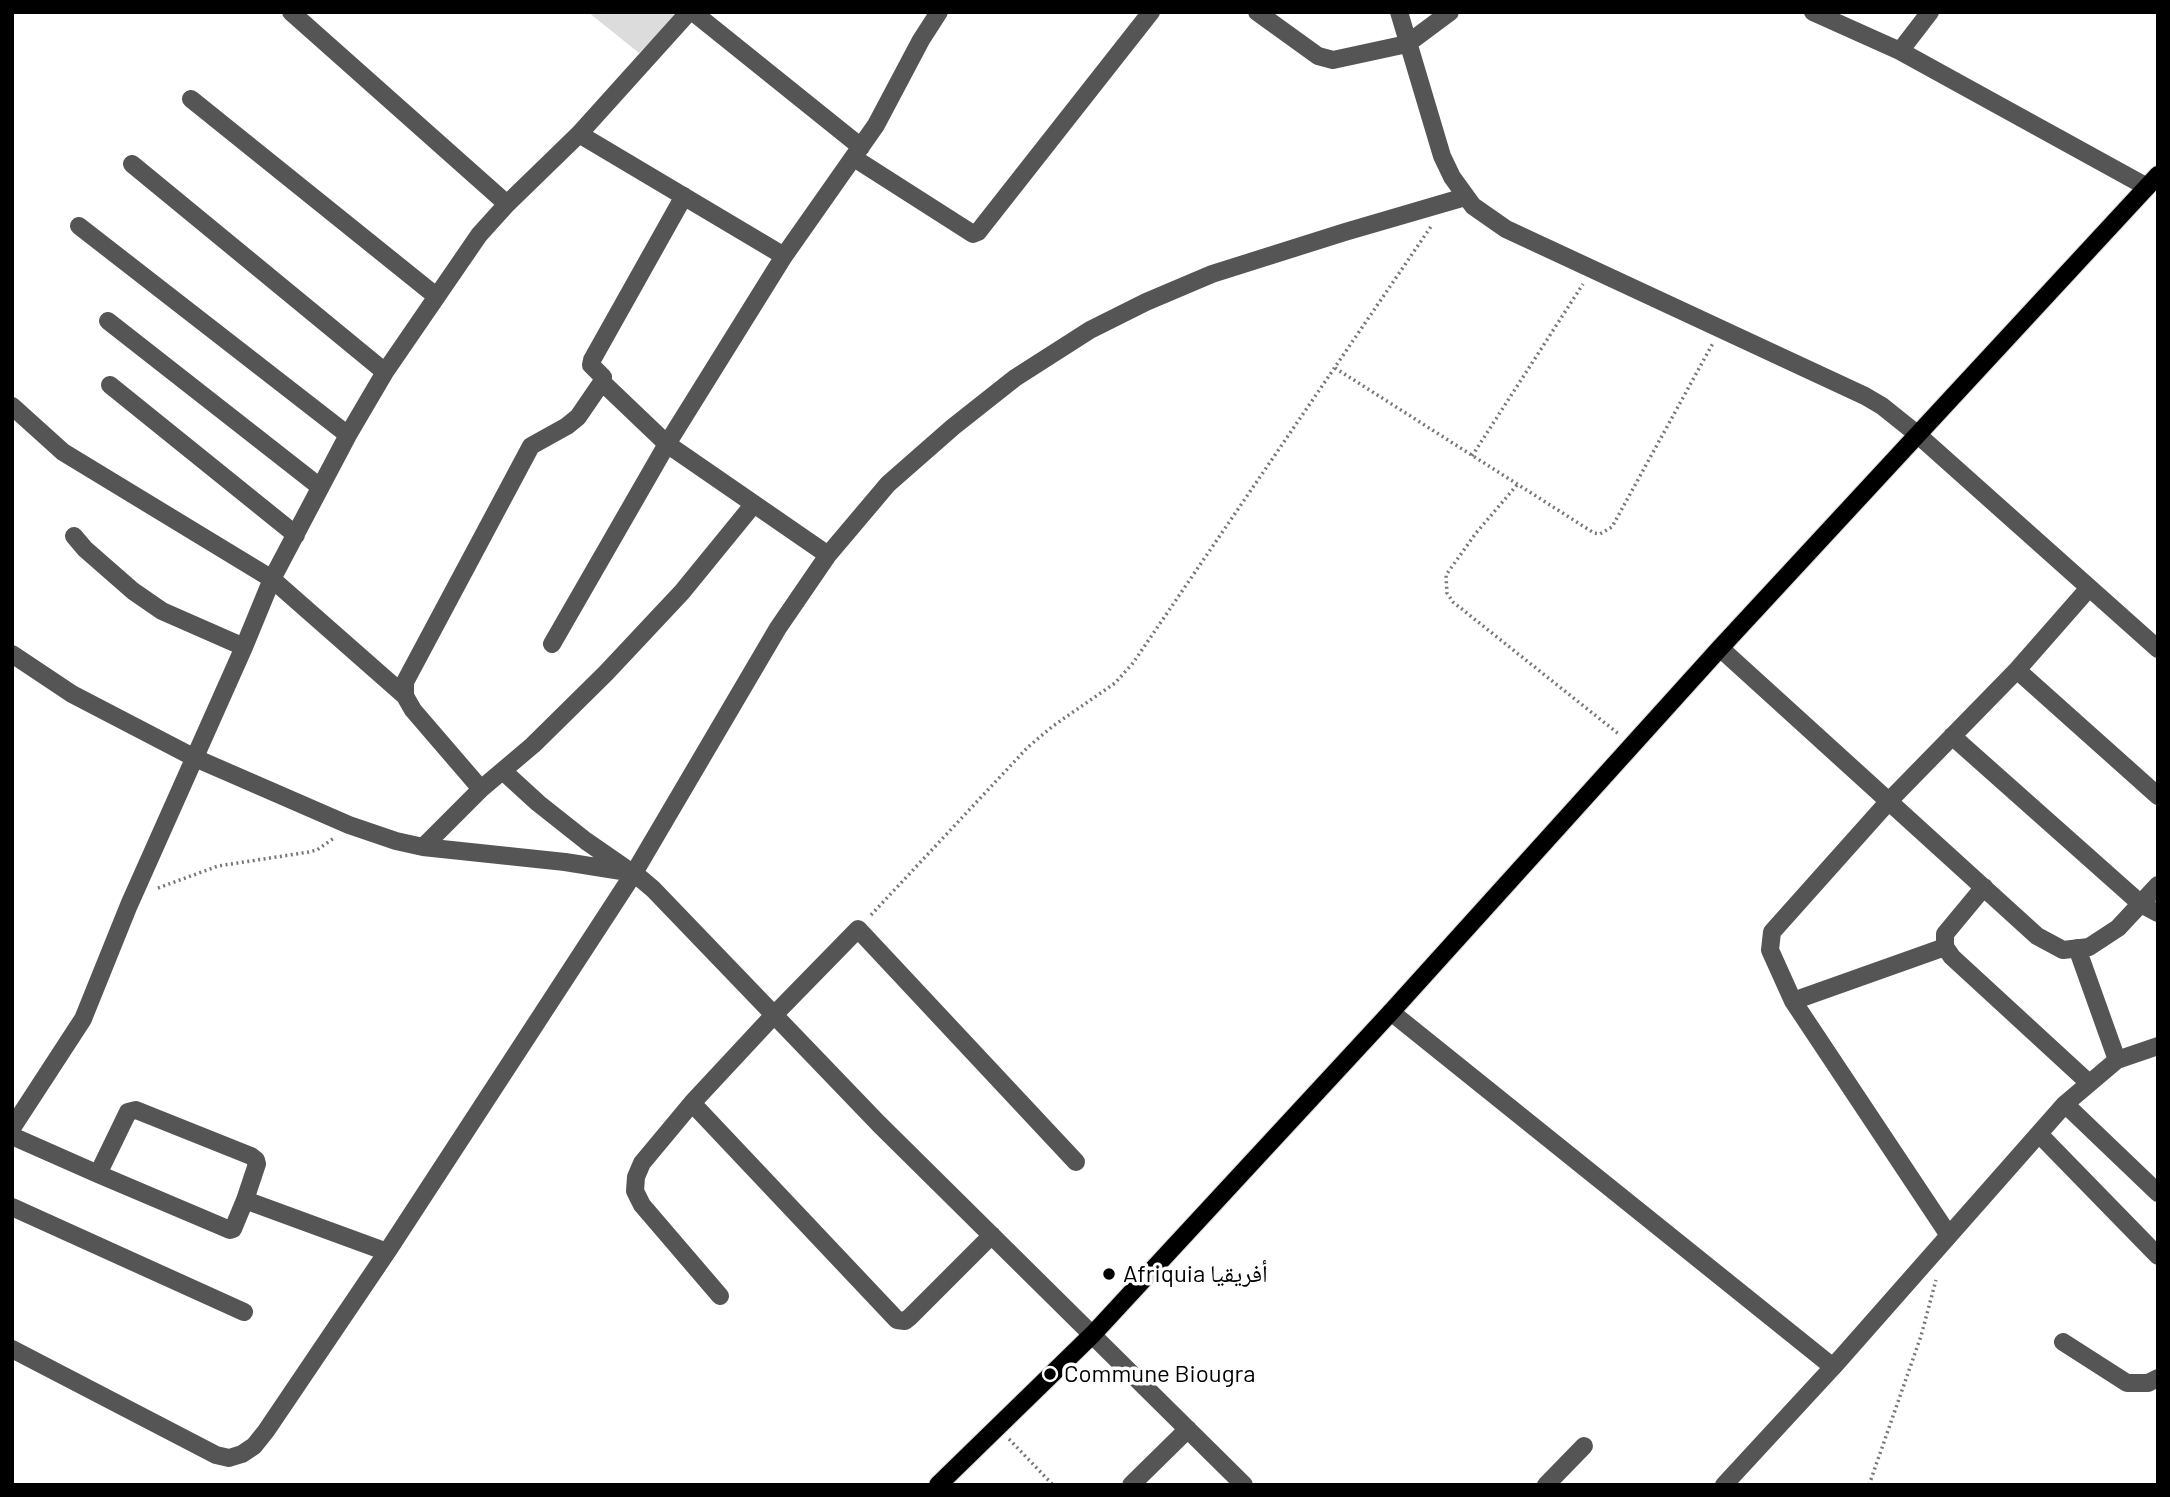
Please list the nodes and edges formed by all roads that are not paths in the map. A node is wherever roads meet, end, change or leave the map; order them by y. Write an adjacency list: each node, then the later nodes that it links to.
1 (291, 12): 19 (street)
2 (691, 12): 13 (street); 14 (street)
3 (939, 12): 14 (street)
4 (1151, 12): 14 (street)
5 (1257, 12): 10 (street)
6 (1399, 12): 10 (street)
7 (1450, 12): 10 (street)
8 (1813, 12): 11 (street)
9 (1930, 12): 11 (street)
10 (1407, 44): 18 (street)
11 (1900, 51): 16 (street)
12 (191, 99): 22 (street)
13 (579, 134): 17 (street); 19 (street)
14 (858, 152): 21 (street)
15 (132, 164): 24 (street)
16 (2152, 181): 28 (main road)
17 (684, 196): 21 (street); 25 (street)
18 (1456, 200): 28 (street); 35 (street)
19 (507, 204): 22 (street)
20 (79, 226): 29 (street)
21 (784, 256): 30 (street)
22 (436, 296): 24 (street)
23 (108, 321): 31 (street)
24 (385, 372): 29 (street)
25 (602, 382): 30 (street); 44 (street)
26 (110, 385): 33 (street)
27 (12, 406): 36 (street)
28 (1917, 434): 37 (street); 40 (main road)
29 (348, 435): 31 (street)
30 (667, 444): 32 (street); 38 (street)
31 (320, 487): 33 (street)
32 (753, 505): 35 (street); 47 (street)
33 (296, 535): 36 (street)
34 (74, 536): 39 (street)
35 (828, 555): 52 (street)
36 (272, 579): 39 (street); 44 (street)
37 (2089, 587): 41 (street); 43 (street)
38 (552, 644)
39 (244, 647): 46 (street)
40 (1720, 648): 50 (street); 60 (main road)
41 (2158, 649)
42 (12, 654): 46 (street)
43 (2017, 670): 45 (street); 49 (street)
44 (405, 696): 48 (street)
45 (1952, 736): 50 (street); 55 (street)
46 (195, 758): 51 (street); 67 (street)
47 (503, 771): 48 (street); 52 (street)
48 (481, 789): 51 (street)
49 (2158, 796)
50 (1889, 800): 54 (street); 59 (street)
51 (423, 847): 52 (street)
52 (634, 873): 61 (street); 77 (street)
53 (2158, 885): 55 (street)
54 (1984, 887): 57 (street); 58 (street)
55 (2141, 904): 56 (street); 58 (street)
56 (2158, 913)
57 (1945, 947): 59 (street); 64 (street)
58 (2077, 948): 63 (street)
59 (1793, 1001): 75 (street)
60 (1391, 1012): 81 (main road); 84 (street)
61 (774, 1016): 65 (street); 70 (street); 76 (street)
62 (2158, 1046): 63 (street)
63 (2117, 1060): 64 (street)
64 (2089, 1083): 66 (street)
65 (692, 1103): 76 (street); 79 (street)
66 (2064, 1104): 68 (street); 72 (street)
67 (12, 1128)
68 (2039, 1134): 75 (street); 78 (street)
69 (12, 1136): 71 (street)
70 (1076, 1163)
71 (98, 1174): 73 (street); 73 (street)
72 (2158, 1193)
73 (246, 1200): 77 (street)
74 (12, 1207): 80 (street)
75 (1948, 1234): 84 (street)
76 (992, 1235): 81 (street)
77 (387, 1252): 83 (street)
78 (2158, 1256)
79 (720, 1296)
80 (244, 1312)
81 (1093, 1334): 86 (street); 88 (main road)
82 (2063, 1342): 85 (street)
83 (12, 1349)
84 (1833, 1367): 92 (street)
85 (2158, 1378)
86 (1188, 1429): 89 (street); 90 (street)
87 (1584, 1446): 91 (street)
88 (938, 1485)
89 (1131, 1485)
90 (1244, 1485)
91 (1546, 1485)
92 (1724, 1485)

